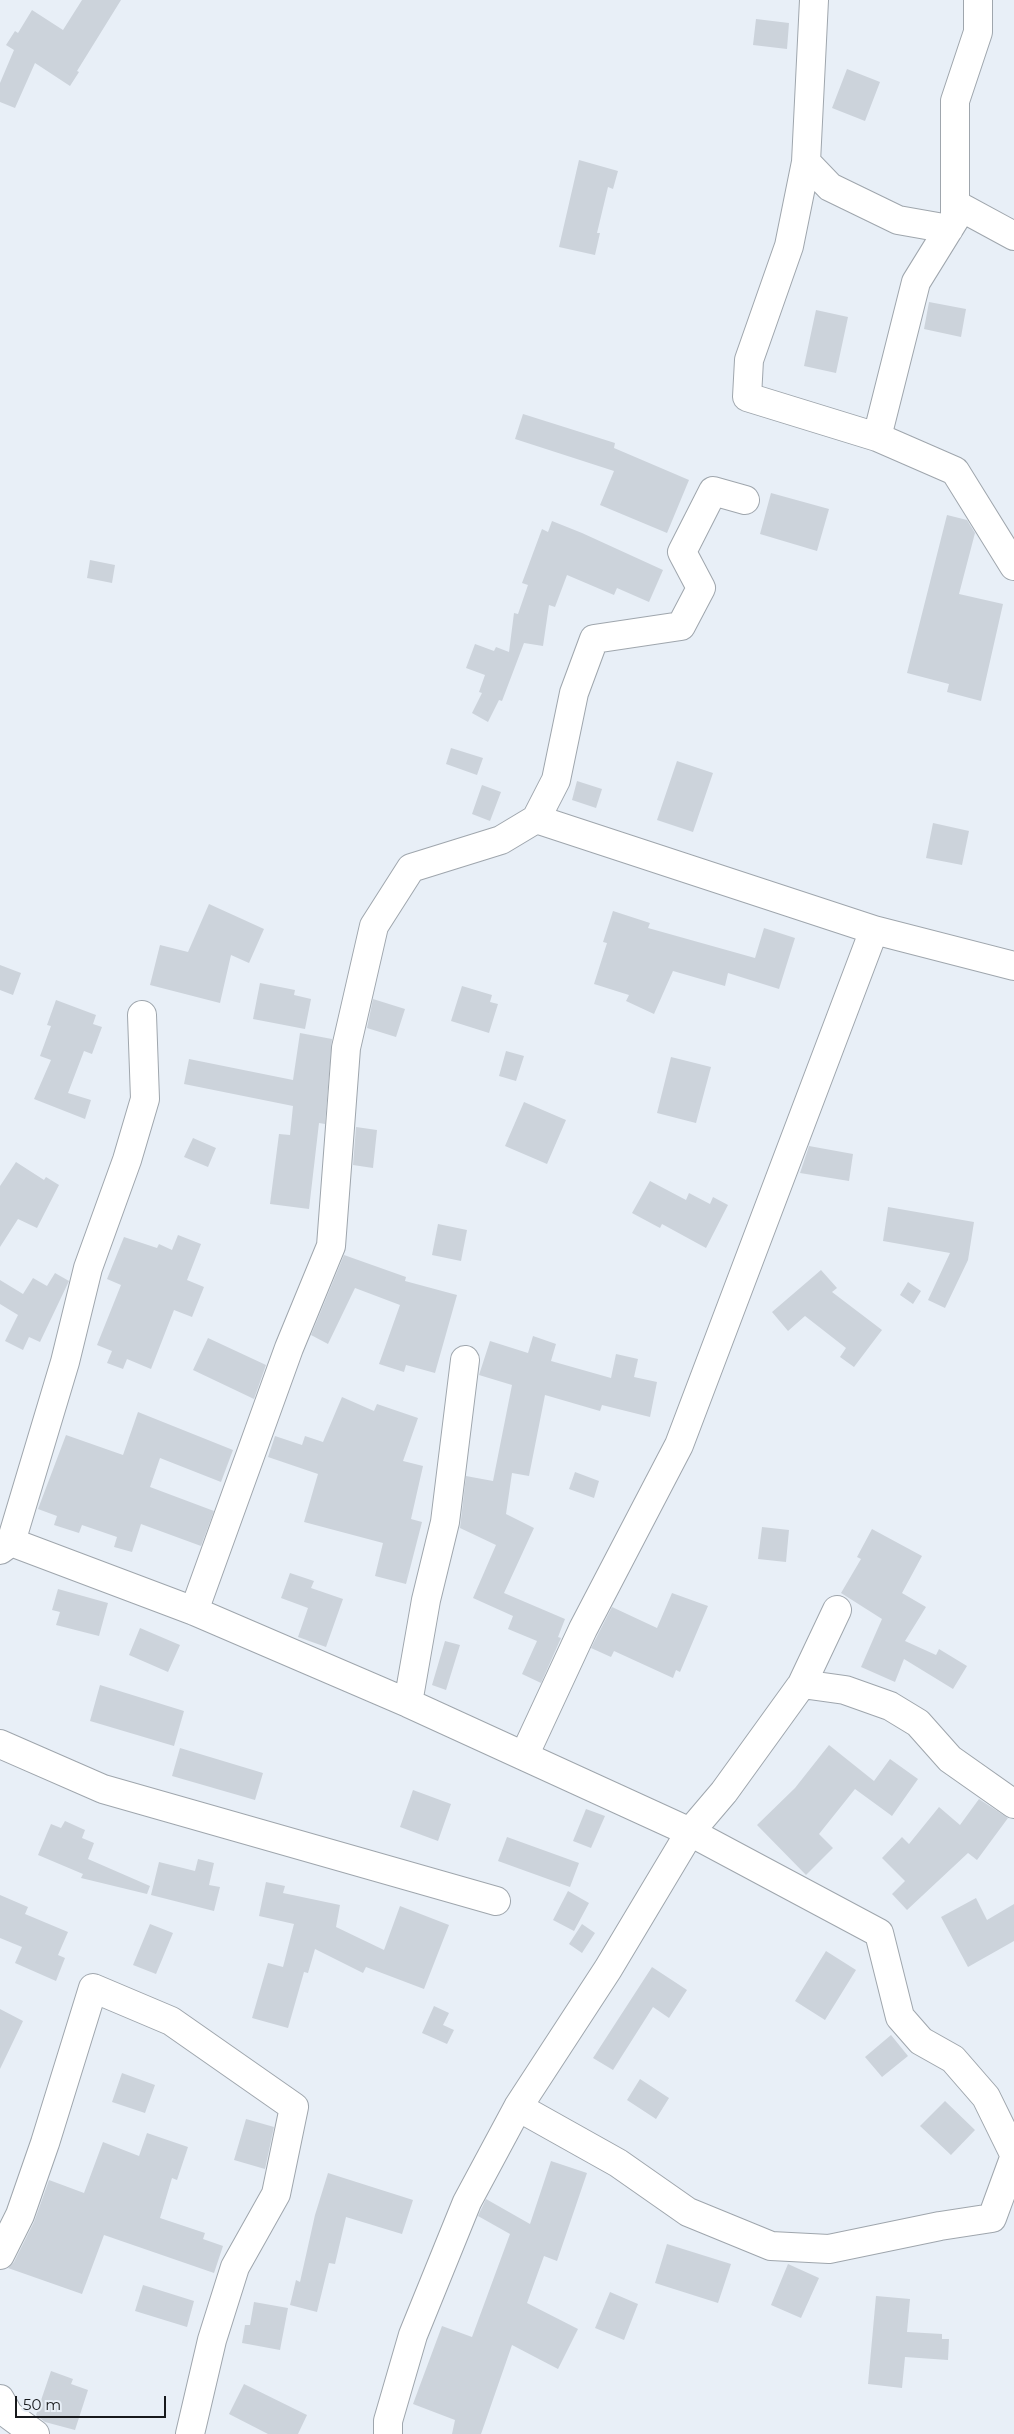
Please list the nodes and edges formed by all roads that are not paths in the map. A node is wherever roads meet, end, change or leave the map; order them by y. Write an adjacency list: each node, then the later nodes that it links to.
1 (814, 0): 3 (street)
2 (978, 0): 4 (street)
3 (806, 162): 4 (street); 6 (street)
4 (952, 217): 5 (street); 6 (street)
5 (1014, 236)
6 (876, 437): 8 (street)
7 (745, 500): 9 (street)
8 (1014, 566)
9 (536, 819): 10 (street); 16 (street)
10 (874, 930): 11 (street); 20 (street)
11 (1014, 966)
12 (142, 1015): 14 (street)
13 (465, 1360): 18 (street)
14 (5, 1546): 16 (street)
15 (836, 1610): 17 (street)
16 (194, 1611): 18 (street)
17 (802, 1684): 21 (street); 22 (street)
18 (408, 1703): 20 (street)
19 (0, 1744): 23 (street)
20 (524, 1756): 22 (street)
21 (1014, 1804)
22 (690, 1832): 24 (street); 25 (street)
23 (496, 1901)
24 (518, 2107): 26 (street); 31 (street)
25 (1014, 2154)
26 (1014, 2158)
27 (0, 2255): 30 (street)
28 (3, 2416): 29 (street)
29 (35, 2434)
30 (190, 2434)
31 (388, 2434)

